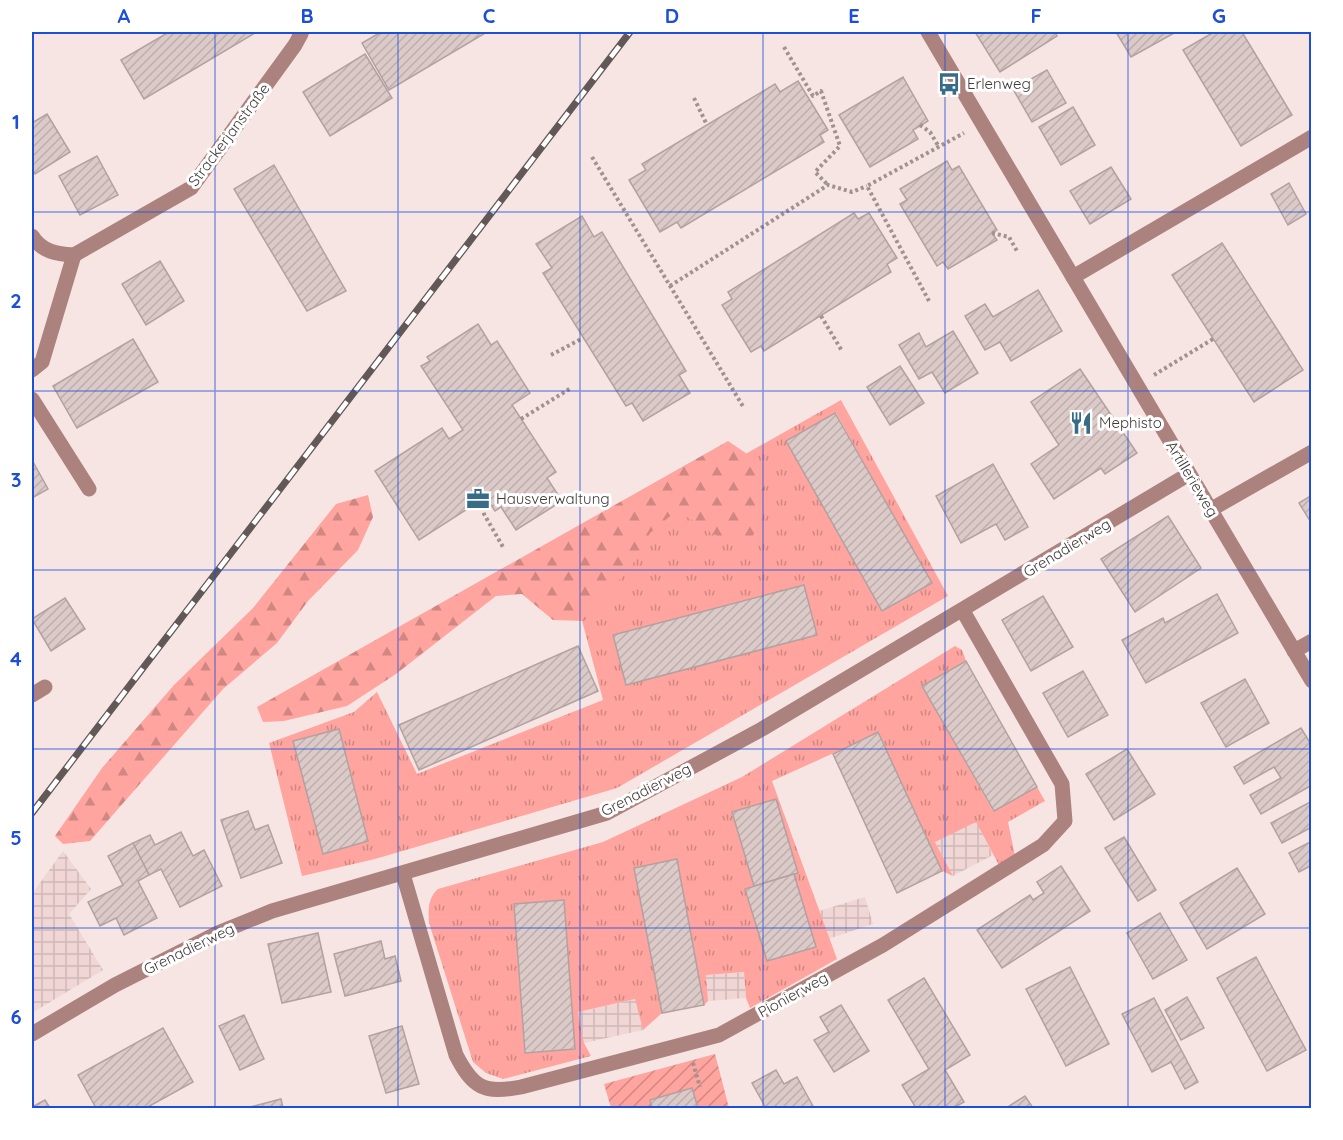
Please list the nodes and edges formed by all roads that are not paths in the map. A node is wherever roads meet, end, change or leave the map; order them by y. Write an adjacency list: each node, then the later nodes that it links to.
1 (299, 32): 5 (street, Strackerjanstraße)
2 (928, 32): 6 (street, Artillerieweg)
3 (1311, 137): 6 (street)
4 (32, 236): 5 (street)
5 (74, 255): 7 (street)
6 (1073, 277): 10 (street, Artillerieweg)
7 (32, 369)
8 (32, 399): 11 (street)
9 (1311, 452): 12 (street)
10 (1190, 474): 12 (street, Artillerieweg); 13 (street, Grenadierweg)
11 (89, 489)
12 (1210, 510): 15 (street, Artillerieweg)
13 (963, 611): 17 (street, Grenadierweg); 17 (street, Pionierweg)
14 (1311, 641): 15 (street)
15 (1294, 651): 16 (street, Artillerieweg)
16 (1311, 681)
17 (403, 874): 18 (street, Grenadierweg)
18 (32, 1034)

